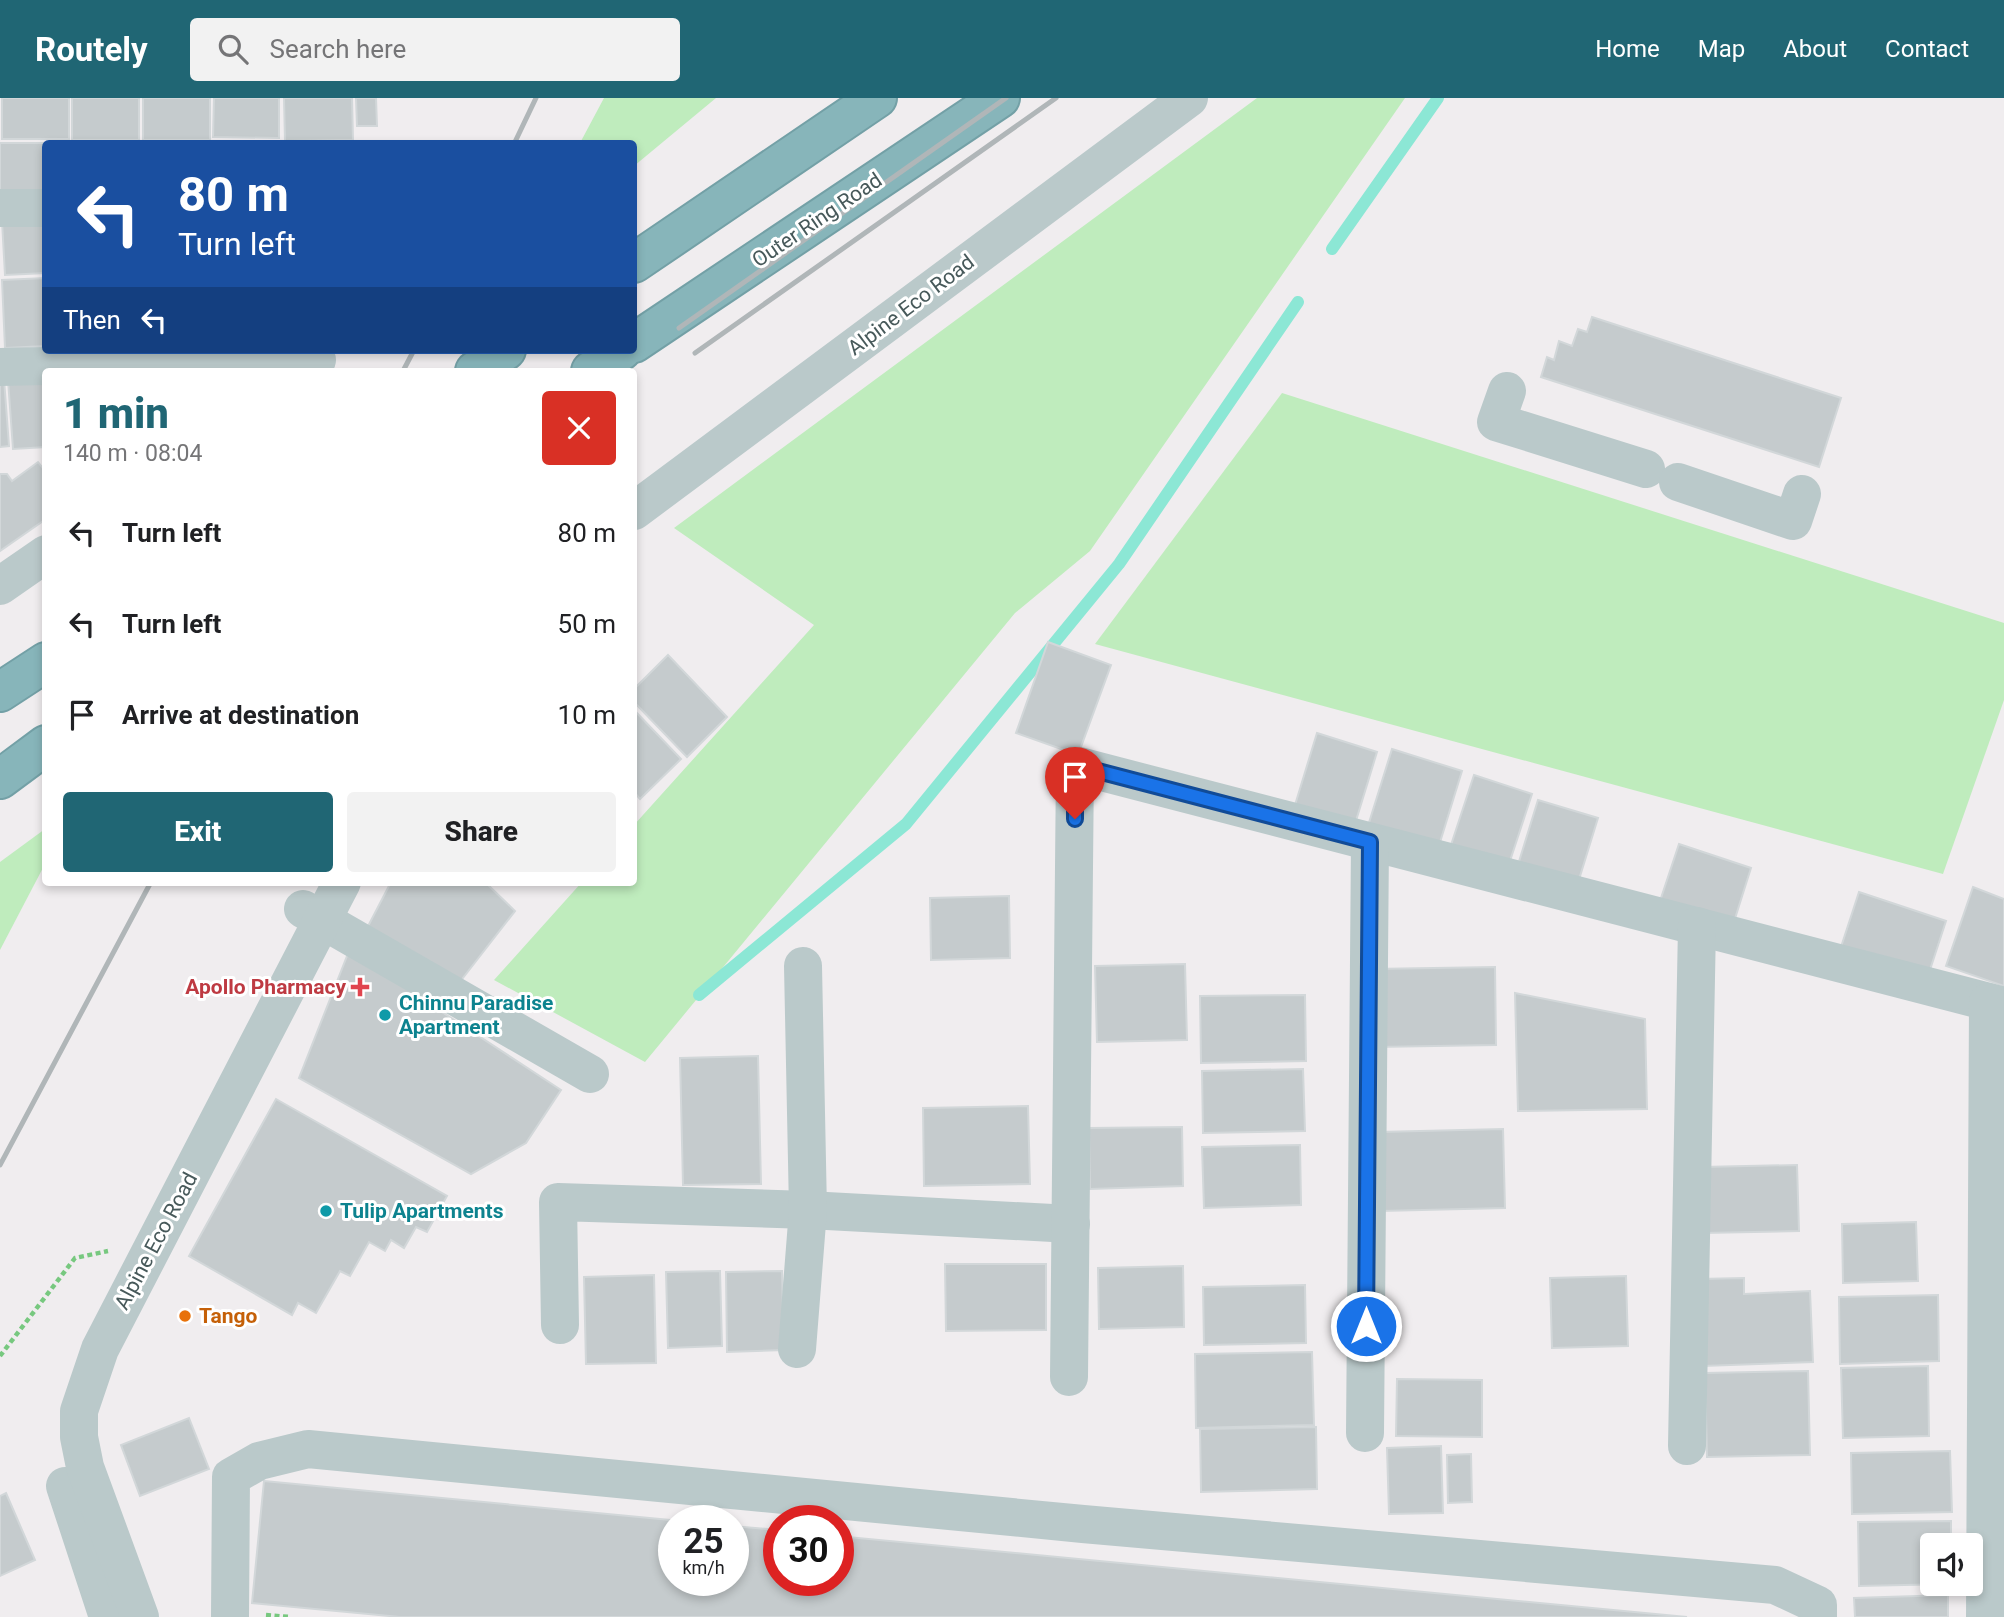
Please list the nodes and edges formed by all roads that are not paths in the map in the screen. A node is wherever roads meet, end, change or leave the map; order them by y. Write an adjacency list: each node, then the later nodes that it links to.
1 (877, 98): 6 (highway)
2 (1000, 98): 7 (highway, Outer Ring Road)
3 (1189, 98): 16 (street, Alpine Eco Road)
4 (0, 208): 5 (street)
5 (42, 208)
6 (637, 261)
7 (637, 341)
8 (500, 354): 12 (highway)
9 (616, 354): 13 (highway)
10 (0, 367): 11 (street)
11 (305, 368)
12 (479, 368)
13 (595, 368)
14 (1507, 391): 15 (street)
15 (1802, 494)
16 (637, 510)
17 (42, 557): 18 (street)
18 (0, 586)
19 (42, 665): 20 (highway)
20 (0, 692)
21 (42, 748): 22 (highway)
22 (0, 779)
23 (1370, 842): 26 (street); 31 (street); 35 (street)
24 (337, 886): 25 (street, Alpine Eco Road)
25 (315, 904): 29 (street); 37 (street, Alpine Eco Road); 38 (street, Alpine Eco Road)
26 (1697, 926): 28 (street); 36 (street)
27 (803, 966): 30 (street)
28 (1996, 1004): 41 (street)
29 (590, 1074)
30 (808, 1210): 31 (street); 32 (street); 33 (street)
31 (1071, 1224): 34 (street)
32 (560, 1325)
33 (797, 1349)
34 (1069, 1377)
35 (1365, 1433)
36 (1687, 1446)
37 (108, 1617)
38 (140, 1617)
39 (230, 1617): 40 (street)
40 (1818, 1617)
41 (1985, 1617)

